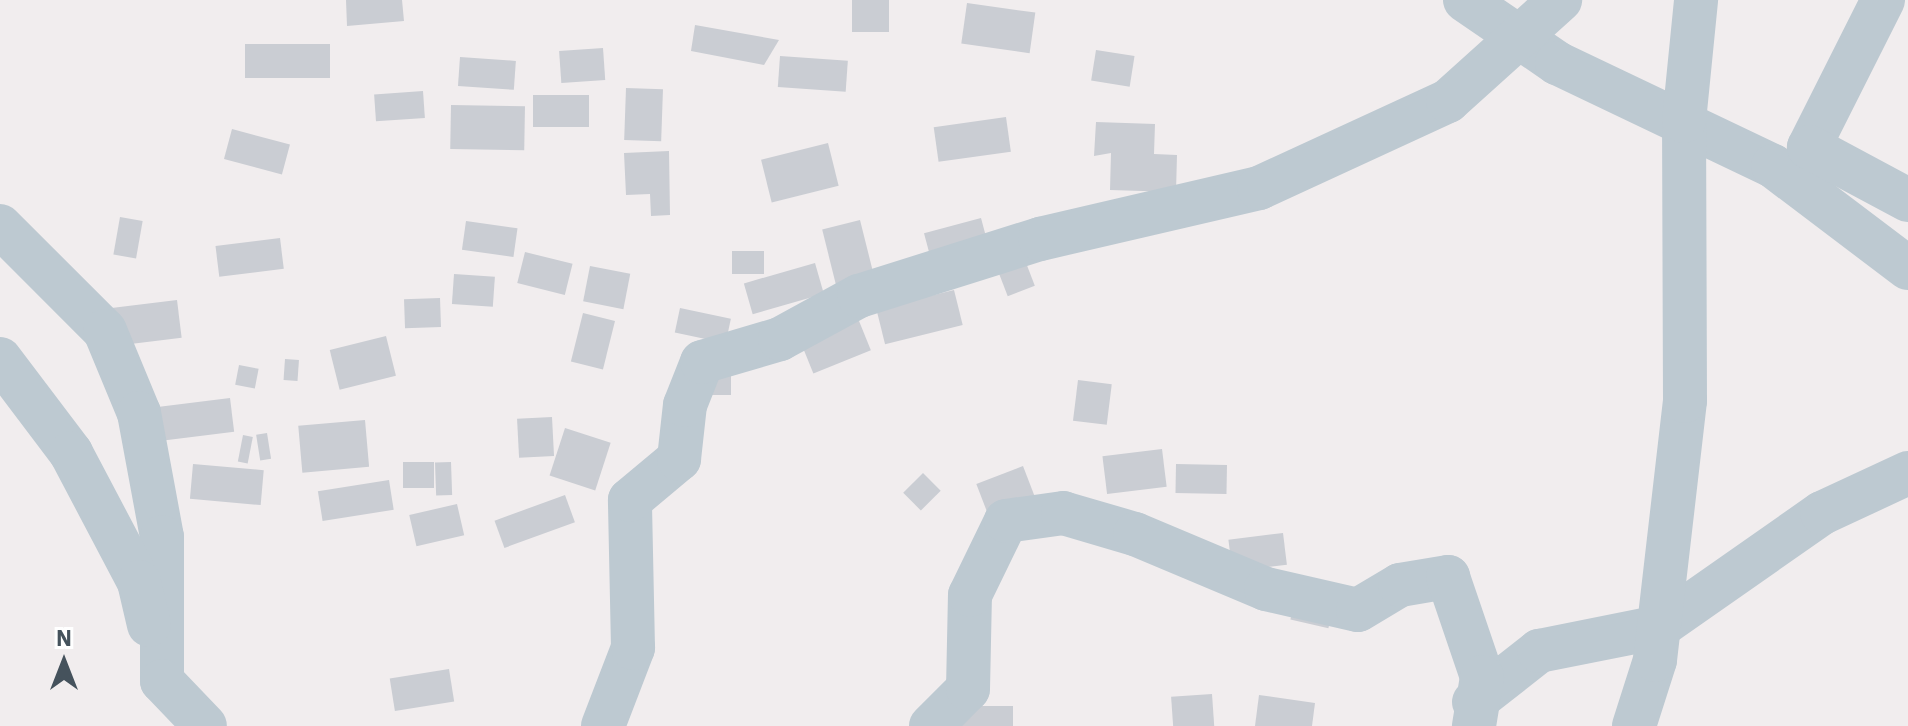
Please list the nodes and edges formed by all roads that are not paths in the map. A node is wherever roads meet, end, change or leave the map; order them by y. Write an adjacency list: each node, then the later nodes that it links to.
1 (1465, 0): 5 (street)
2 (1560, 0): 5 (street)
3 (1696, 0): 6 (street)
4 (1883, 0): 7 (street)
5 (1519, 37): 6 (street); 16 (street)
6 (1684, 121): 9 (street); 12 (street)
7 (1908, 200)
8 (0, 226): 13 (street)
9 (1908, 268)
10 (0, 359): 13 (street)
11 (1908, 473): 12 (street)
12 (1659, 627): 14 (street); 18 (street)
13 (162, 681): 15 (street)
14 (1474, 714): 17 (street)
15 (205, 726)
16 (603, 726)
17 (931, 726)
18 (1634, 726)

